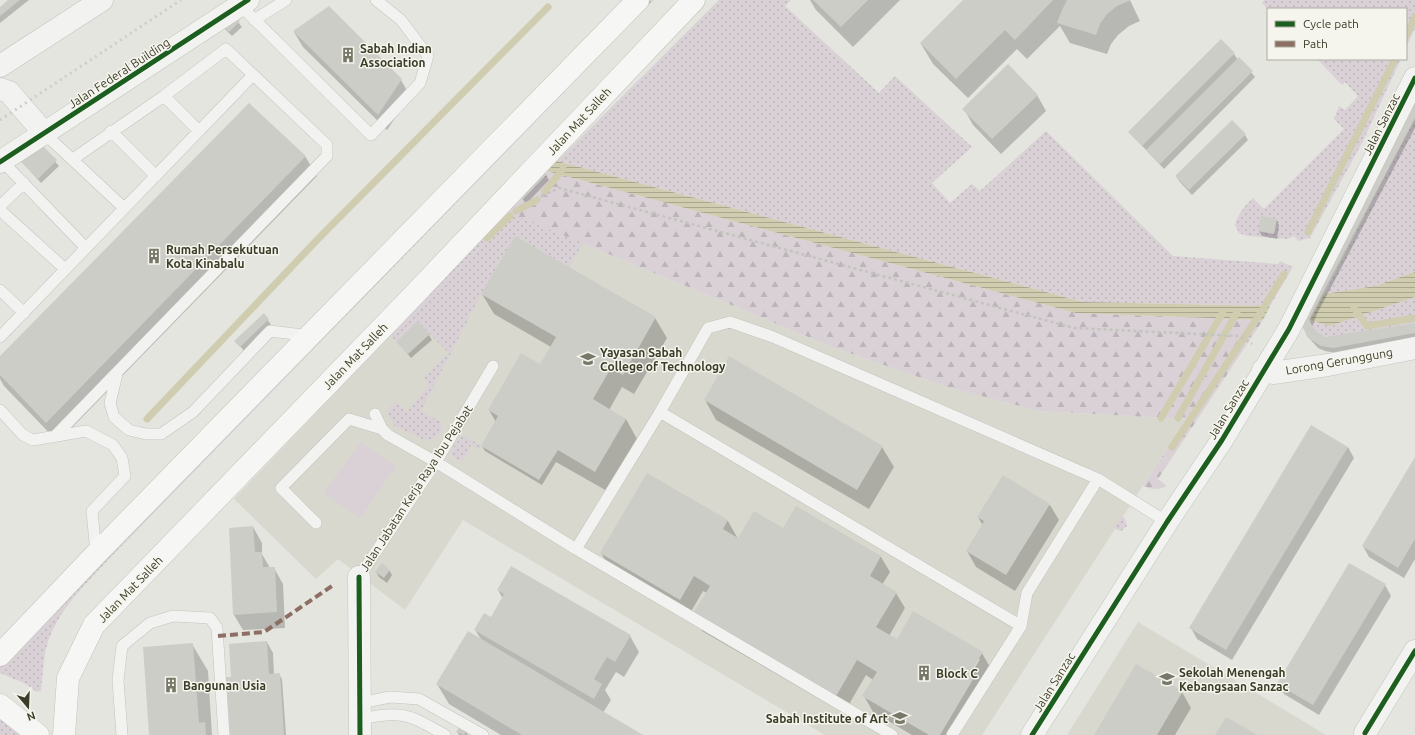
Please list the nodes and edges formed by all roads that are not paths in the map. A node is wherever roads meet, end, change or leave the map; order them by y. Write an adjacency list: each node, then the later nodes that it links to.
1 (102, 0): 7 (street)
2 (286, 0): 6 (lane)
3 (376, 0): 6 (lane)
4 (638, 0): 26 (main road)
5 (694, 0): 51 (main road, Jalan Mat Salleh)
6 (248, 8): 14 (street, Jalan Federal Building)
7 (0, 66)
8 (252, 75): 11 (lane); 13 (lane); 31 (lane)
9 (1415, 78): 30 (street, Jalan Sanzac)
10 (0, 89): 14 (street)
11 (164, 96): 12 (lane); 13 (lane)
12 (111, 131): 15 (lane); 17 (lane)
13 (199, 131): 17 (lane)
14 (45, 134): 15 (lane); 16 (street, Jalan Federal Building)
15 (73, 159): 20 (lane)
16 (1, 161): 18 (lane)
17 (156, 176): 20 (lane)
18 (24, 183): 19 (lane); 22 (lane)
19 (0, 206)
20 (124, 208): 22 (lane)
21 (0, 210): 23 (lane)
22 (86, 248): 23 (lane)
23 (66, 269): 25 (lane)
24 (0, 290): 25 (lane)
25 (24, 313): 27 (lane)
26 (312, 336): 31 (lane); 42 (main road)
27 (0, 337)
28 (1415, 348): 30 (street, Lorong Gerunggung)
29 (493, 366): 37 (lane, Jalan Jabatan Kerja Raya Ibu Pejabat)
30 (1263, 370): 39 (street, Jalan Sanzac)
31 (117, 373): 36 (lane)
32 (0, 410): 36 (lane)
33 (660, 412): 38 (lane); 41 (lane); 44 (lane)
34 (375, 414): 35 (lane)
35 (382, 429): 37 (lane); 40 (lane)
36 (54, 437): 42 (lane)
37 (436, 462): 41 (lane); 43 (lane, Jalan Jabatan Kerja Raya Ibu Pejabat)
38 (1098, 478): 39 (lane); 44 (lane)
39 (1167, 522): 58 (street, Jalan Sanzac)
40 (316, 523)
41 (576, 549): 56 (lane)
42 (96, 554): 46 (main road)
43 (359, 577): 48 (street, Jalan Jabatan Kerja Raya Ibu Pejabat)
44 (1020, 626): 57 (lane)
45 (1415, 651): 49 (street)
46 (0, 655)
47 (0, 705): 50 (main road)
48 (360, 719): 54 (lane); 55 (lane)
49 (1365, 733)
50 (38, 735)
51 (64, 735)
52 (122, 735): 53 (lane)
53 (224, 735)
54 (445, 735)
55 (483, 735)
56 (892, 735)
57 (952, 735)
58 (1032, 735)

